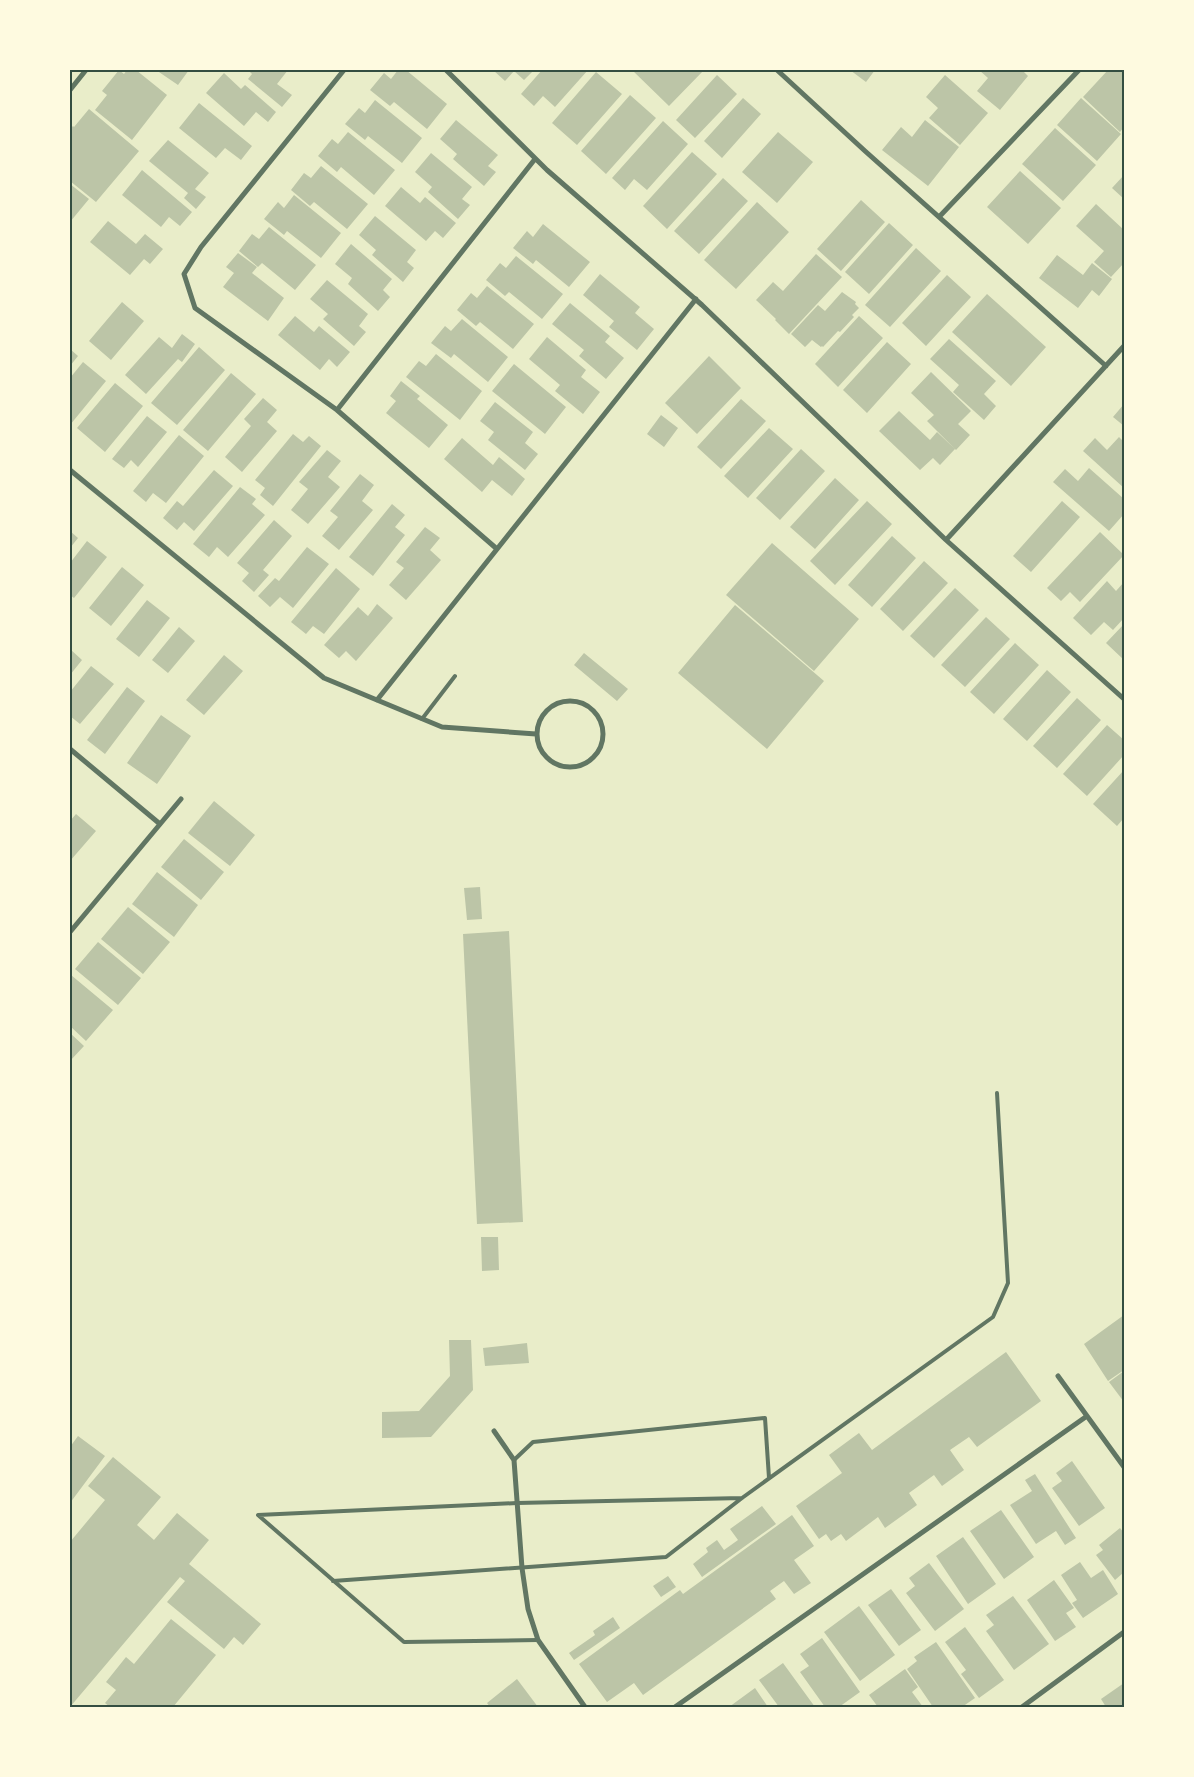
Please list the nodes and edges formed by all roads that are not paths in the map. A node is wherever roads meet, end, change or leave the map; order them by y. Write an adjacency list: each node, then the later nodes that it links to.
1 (86, 70): 8 (street)
2 (344, 70): 14 (street)
3 (446, 70): 9 (street)
4 (777, 70): 7 (street)
5 (787, 70): 7 (street)
6 (1079, 70): 10 (street)
7 (783, 75): 10 (street)
8 (70, 90)
9 (535, 158): 11 (street); 14 (street)
10 (939, 217): 13 (street)
11 (696, 299): 16 (street); 17 (street)
12 (1124, 346): 13 (street)
13 (1106, 366): 16 (street)
14 (337, 410): 17 (street)
15 (70, 470): 20 (street)
16 (946, 540): 19 (street)
17 (497, 549): 20 (street)
18 (455, 676): 21 (lane)
19 (1124, 699)
20 (376, 700): 21 (street)
21 (422, 719): 22 (street)
22 (536, 734): 22 (street)
23 (70, 749): 25 (street)
24 (181, 799): 25 (street)
25 (160, 824): 26 (street)
26 (70, 932)
27 (997, 1093): 33 (lane)
28 (1058, 1376): 29 (street)
29 (1087, 1416): 32 (street); 41 (street)
30 (494, 1431): 31 (street)
31 (514, 1460): 33 (lane); 35 (street)
32 (1124, 1467)
33 (769, 1478): 34 (lane)
34 (742, 1498): 35 (lane); 36 (lane)
35 (517, 1503): 36 (street); 37 (lane)
36 (522, 1568): 37 (lane); 39 (street)
37 (333, 1581): 39 (lane)
38 (1124, 1632): 42 (street)
39 (538, 1640): 40 (street)
40 (585, 1707)
41 (675, 1707)
42 (1022, 1707)

